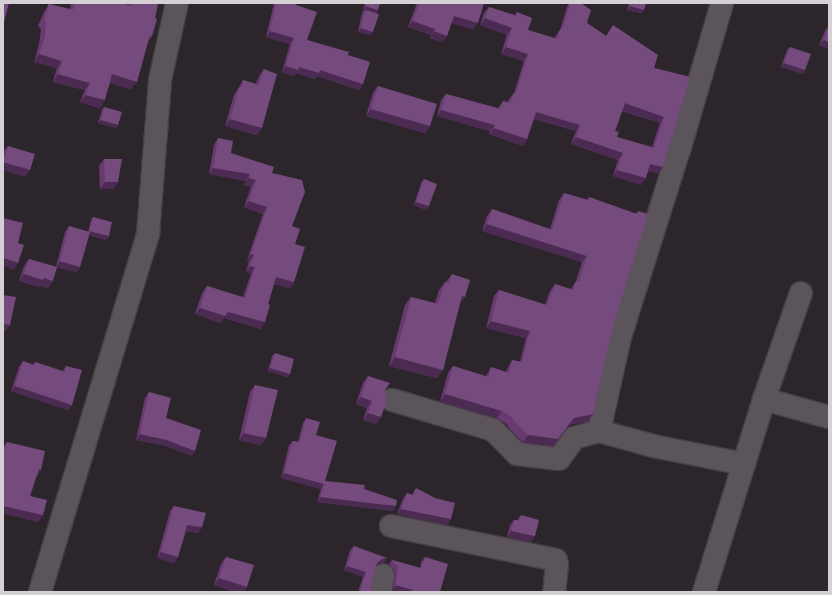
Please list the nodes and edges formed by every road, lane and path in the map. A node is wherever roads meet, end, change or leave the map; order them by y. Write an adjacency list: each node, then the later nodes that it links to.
1 (178, 3): 10 (street)
2 (722, 3): 7 (street)
3 (801, 294): 4 (street)
4 (764, 399): 6 (street); 8 (street)
5 (392, 400): 7 (street)
6 (829, 417)
7 (599, 431): 8 (street)
8 (744, 464): 12 (street)
9 (391, 526): 11 (street)
10 (40, 592)
11 (554, 592)
12 (704, 592)

